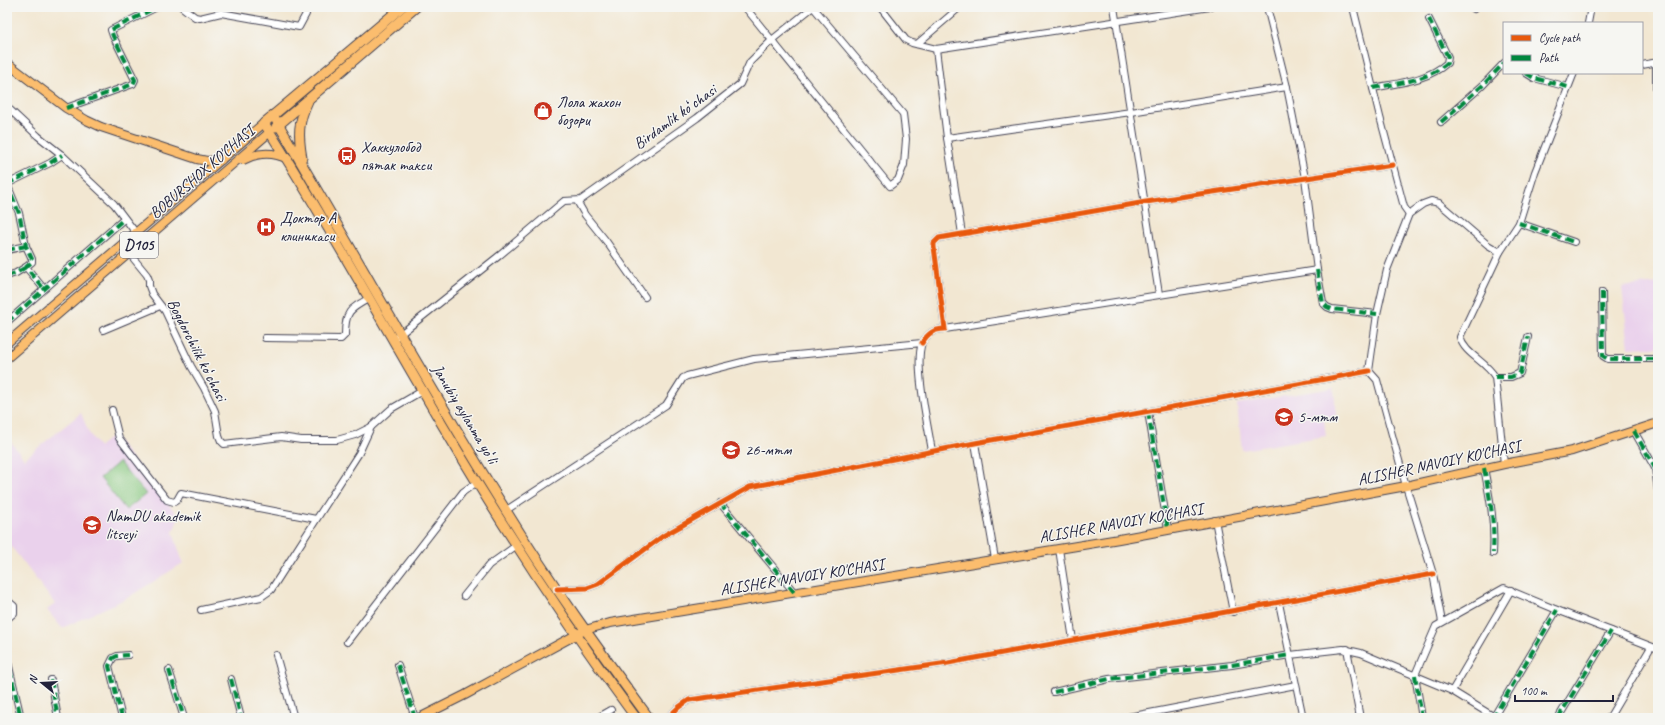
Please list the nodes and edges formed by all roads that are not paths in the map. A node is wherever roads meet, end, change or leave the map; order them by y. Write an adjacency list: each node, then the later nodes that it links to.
1 (157, 7): 32 (street)
2 (182, 7): 3 (street)
3 (302, 7)
4 (402, 7): 34 (highway, D105)
5 (416, 7): 30 (highway, D105)
6 (745, 7): 18 (street)
7 (813, 7): 18 (street, Birdamlik koʻchasi); 18 (street)
8 (881, 7): 19 (street)
9 (960, 7): 19 (street)
10 (1114, 7): 16 (street)
11 (1210, 7): 16 (street)
12 (1267, 7): 27 (street)
13 (1354, 7): 29 (street)
14 (1591, 7): 17 (street)
15 (1429, 19): 29 (street)
16 (1116, 21): 20 (street); 33 (street)
17 (1588, 22)
18 (773, 39): 49 (street, Birdamlik koʻchasi)
19 (917, 44): 20 (street)
20 (936, 49): 40 (street)
21 (1657, 62): 24 (street); 38 (street)
22 (7, 63): 32 (main road)
23 (1503, 64): 36 (street)
24 (1643, 65)
25 (1528, 74): 28 (street)
26 (1574, 74): 28 (street)
27 (1287, 87): 33 (street); 47 (street)
28 (1568, 87): 53 (street)
29 (1373, 88): 46 (street)
30 (310, 96): 37 (highway, D105); 44 (highway)
31 (7, 107): 41 (street)
32 (66, 108): 43 (main road)
33 (1131, 112): 40 (street); 50 (street)
34 (273, 115): 35 (highway, D105); 37 (highway, Janubiy aylanma yoʻli)
35 (264, 122): 39 (highway, Janubiy aylanma yoʻli); 43 (main road, D105)
36 (1442, 122)
37 (279, 124): 39 (highway, D105); 44 (highway, Janubiy aylanma yoʻli)
38 (1658, 125)
39 (270, 132): 42 (highway, Janubiy aylanma yoʻli); 45 (main road, BOBURSHOX KO'CHASI / D105)
40 (947, 138): 55 (street)
41 (62, 155): 48 (street); 52 (street)
42 (288, 159): 45 (main road); 68 (highway, Janubiy aylanma yoʻli)
43 (222, 160): 54 (main road, D105)
44 (302, 163): 74 (highway, Janubiy aylanma yoʻli)
45 (233, 164): 60 (main road, BOBURSHOX KO'CHASI / D105)
46 (1393, 165): 47 (street); 51 (street)
47 (1305, 178): 50 (street); 62 (street)
48 (7, 184): 57 (street)
49 (577, 201): 67 (street); 74 (street, Birdamlik koʻchasi)
50 (1146, 202): 55 (street); 66 (street)
51 (1409, 214): 59 (street); 70 (street)
52 (124, 218): 54 (street); 64 (street)
53 (1519, 223): 56 (street); 59 (street)
54 (136, 232): 77 (main road, D105)
55 (962, 234): 72 (street)
56 (1574, 242)
57 (26, 246): 58 (street); 61 (street)
58 (7, 250)
59 (1500, 252): 82 (street)
60 (129, 253): 69 (street, Bogdorchilik koʻchasi); 79 (main road, BOBURSHOX KO'CHASI / D105)
61 (26, 267): 63 (street); 64 (street)
62 (1318, 270): 66 (street); 70 (street)
63 (7, 276)
64 (44, 289): 71 (street)
65 (1602, 292): 80 (street)
66 (1159, 294): 72 (street)
67 (645, 297)
68 (370, 298): 74 (highway, Janubiy aylanma yoʻli); 76 (street)
69 (160, 306): 73 (street); 87 (street, Bogdorchilik koʻchasi)
70 (1377, 314): 81 (street)
71 (7, 322)
72 (945, 329): 78 (street)
73 (103, 330)
74 (396, 337): 83 (highway, Janubiy aylanma yoʻli); 97 (highway, Janubiy aylanma yoʻli)
75 (1528, 337): 82 (street)
76 (265, 338)
77 (7, 343)
78 (922, 343): 90 (street); 97 (street)
79 (7, 358)
80 (1658, 359)
81 (1369, 371): 85 (street); 94 (street)
82 (1494, 376): 91 (street)
83 (422, 391): 87 (street, Bogdorchilik koʻchasi); 93 (highway, Janubiy aylanma yoʻli)
84 (112, 410): 98 (street)
85 (1148, 412): 89 (street); 100 (street)
86 (1658, 423): 88 (main road, ALISHER NAVOIY KO'CHASI)
87 (371, 427): 98 (street)
88 (1634, 431): 91 (main road, ALISHER NAVOIY KO'CHASI); 95 (street)
89 (975, 443): 90 (street); 104 (street)
90 (932, 452): 96 (street)
91 (1504, 464): 92 (main road, ALISHER NAVOIY KO'CHASI)
92 (1484, 468): 94 (main road, ALISHER NAVOIY KO'CHASI); 103 (street)
93 (477, 482): 101 (highway, Janubiy aylanma yoʻli); 120 (street)
94 (1406, 486): 99 (main road, ALISHER NAVOIY KO'CHASI); 105 (street)
95 (1658, 491)
96 (720, 503): 106 (street); 108 (street)
97 (505, 511): 106 (highway, Janubiy aylanma yoʻli)
98 (316, 519): 112 (street)
99 (1215, 520): 100 (main road, ALISHER NAVOIY KO'CHASI); 114 (street)
100 (1168, 529): 102 (main road, ALISHER NAVOIY KO'CHASI)
101 (517, 545): 109 (street); 118 (highway, Janubiy aylanma yoʻli)
102 (1058, 549): 104 (main road, ALISHER NAVOIY KO'CHASI); 119 (street)
103 (1492, 553)
104 (995, 559): 108 (main road, ALISHER NAVOIY KO'CHASI)
105 (1433, 574): 111 (street); 116 (street)
106 (557, 589): 118 (highway, Janubiy aylanma yoʻli)
107 (1511, 590): 113 (street); 116 (street); 134 (street)
108 (794, 592): 118 (main road, ALISHER NAVOIY KO'CHASI)
109 (464, 596)
110 (7, 600): 115 (street)
111 (1279, 603): 114 (street); 126 (street)
112 (201, 610)
113 (1557, 610): 117 (street); 153 (street)
114 (1233, 612): 119 (street)
115 (7, 619)
116 (1442, 622): 130 (street)
117 (1611, 631): 121 (street); 154 (street)
118 (581, 632): 144 (main road, ALISHER NAVOIY KO'CHASI); 146 (highway, Janubiy aylanma yoʻli); 147 (highway, Janubiy aylanma yoʻli)
119 (1073, 640): 148 (street)
120 (347, 642)
121 (1651, 647): 123 (street); 155 (street)
122 (1347, 649): 126 (street); 130 (street); 151 (street)
123 (1658, 649)
124 (128, 655): 139 (street)
125 (276, 655): 142 (street)
126 (1290, 655): 133 (street); 135 (street)
127 (7, 658): 137 (street)
128 (398, 665): 143 (street)
129 (170, 670): 140 (street)
130 (1415, 675): 134 (street); 152 (street)
131 (231, 679): 141 (street)
132 (51, 680): 138 (street)
133 (1296, 685): 149 (street); 150 (street)
134 (1452, 691): 153 (street)
135 (1054, 692)
136 (611, 710): 145 (street)
137 (21, 718)
138 (58, 718)
139 (122, 718)
140 (184, 718)
141 (241, 718)
142 (294, 718)
143 (415, 718)
144 (419, 718)
145 (597, 718)
146 (636, 718)
147 (649, 718)
148 (667, 718)
149 (1126, 718)
150 (1303, 718)
151 (1360, 718)
152 (1422, 718)
153 (1494, 718)
154 (1558, 718)
155 (1609, 718)

